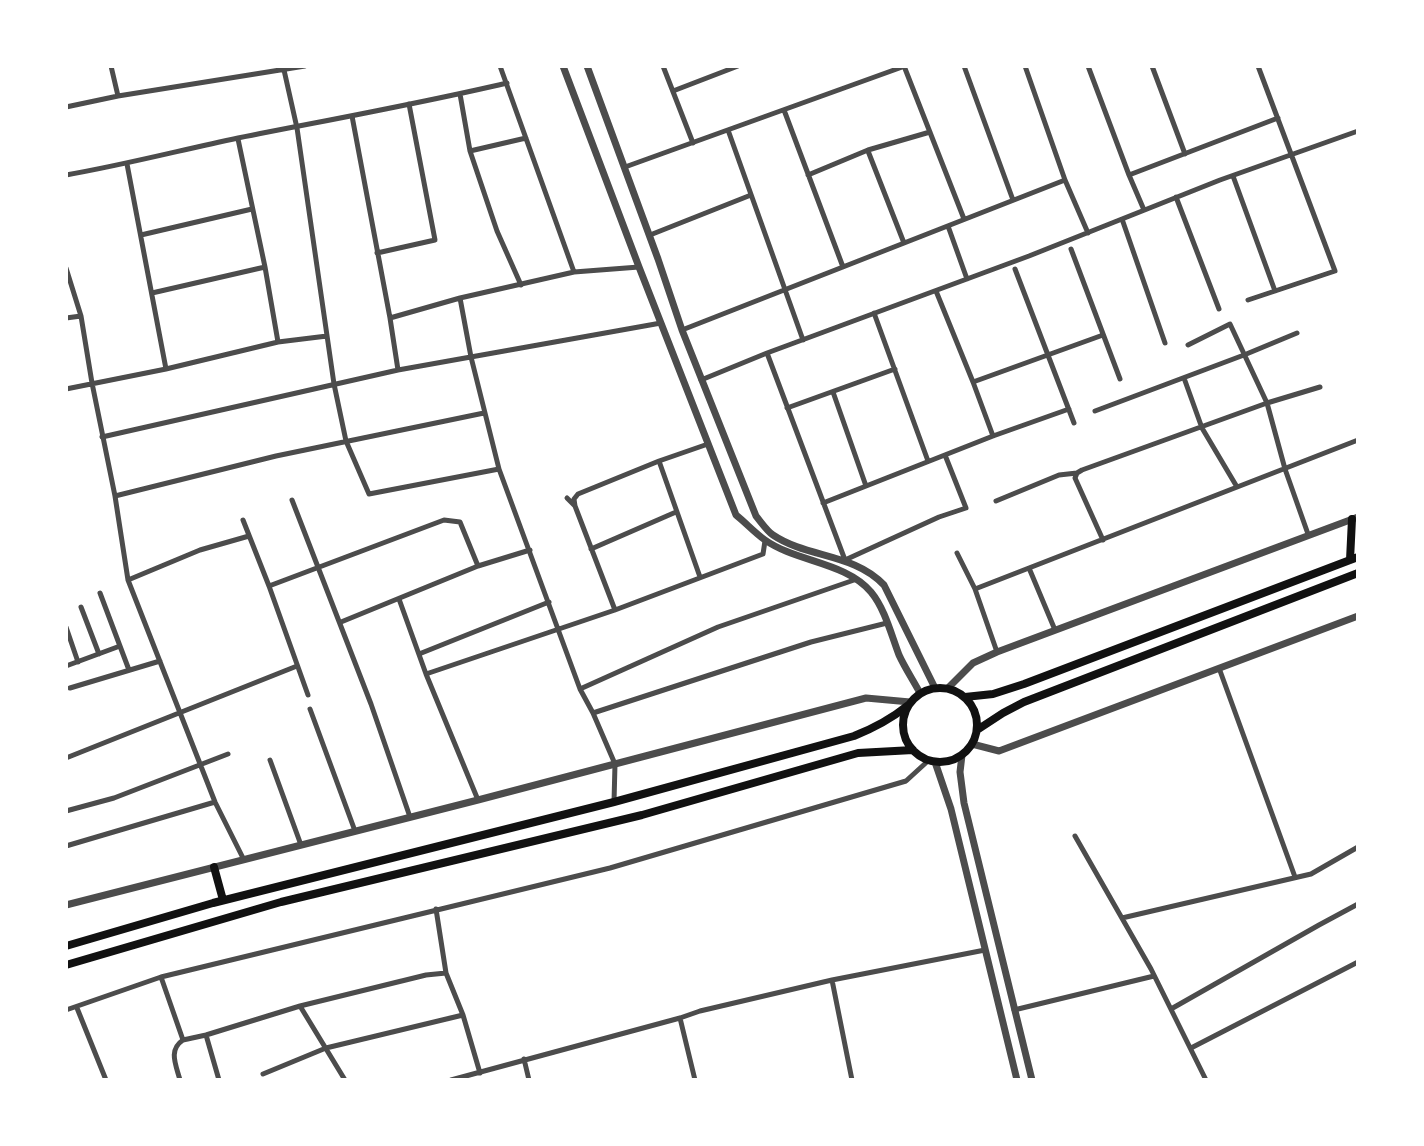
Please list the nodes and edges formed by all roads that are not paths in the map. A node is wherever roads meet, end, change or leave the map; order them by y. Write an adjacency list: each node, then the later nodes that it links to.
1 (111, 66): 19 (street)
2 (305, 66): 15 (street)
3 (500, 66): 16 (street)
4 (563, 66): 58 (street)
5 (587, 66): 37 (street)
6 (663, 66): 17 (street)
7 (738, 66): 14 (street)
8 (905, 66): 22 (street); 28 (street)
9 (964, 66): 45 (street)
10 (1025, 66): 42 (street)
11 (1088, 66): 40 (street)
12 (1152, 66): 34 (street)
13 (1258, 66): 24 (street)
14 (722, 69): 17 (street)
15 (284, 70): 19 (street); 25 (street)
16 (507, 83): 18 (street); 30 (street)
17 (673, 91): 31 (street)
18 (460, 94): 20 (street); 33 (street)
19 (118, 96): 21 (street)
20 (409, 104): 23 (street); 56 (street)
21 (66, 107)
22 (784, 110): 26 (street); 39 (street)
23 (352, 116): 25 (street); 56 (street)
24 (1278, 118): 34 (street); 35 (street)
25 (297, 128): 29 (street); 80 (street)
26 (728, 130): 31 (street); 43 (street)
27 (1358, 131): 35 (street)
28 (930, 132): 32 (street); 48 (street)
29 (238, 138): 36 (street); 46 (street)
30 (526, 138): 33 (street); 62 (street)
31 (693, 143): 37 (street)
32 (868, 150): 39 (street); 54 (street)
33 (470, 151): 64 (street)
34 (1185, 154): 40 (street)
35 (1291, 154): 41 (street); 67 (street)
36 (127, 164): 38 (street); 52 (street)
37 (625, 167): 53 (street)
38 (66, 175)
39 (808, 175): 59 (street)
40 (1129, 175): 47 (street)
41 (1233, 175): 44 (street); 67 (street)
42 (1065, 180): 45 (street); 51 (street)
43 (751, 195): 53 (street); 65 (street)
44 (1176, 197): 47 (street); 71 (street)
45 (1013, 200): 48 (street)
46 (252, 209): 52 (street); 57 (street)
47 (1144, 210): 49 (street)
48 (964, 219): 50 (street)
49 (1122, 219): 51 (street); 83 (street)
50 (948, 226): 54 (street); 63 (street)
51 (1088, 233): 63 (street)
52 (141, 235): 68 (street)
53 (650, 235): 77 (street)
54 (904, 243): 59 (street)
55 (1071, 249): 79 (street)
56 (377, 253): 75 (street)
57 (265, 267): 68 (street); 82 (street)
58 (639, 267): 62 (street); 76 (street)
59 (843, 267): 65 (street)
60 (66, 268): 73 (street)
61 (1015, 269): 86 (street)
62 (574, 272): 64 (street)
63 (967, 279): 66 (street)
64 (521, 285): 69 (street)
65 (785, 289): 77 (street); 81 (street)
66 (936, 291): 72 (street); 95 (street)
67 (1275, 291): 70 (street)
68 (152, 293): 89 (street)
69 (460, 298): 75 (street); 88 (street)
70 (1248, 300)
71 (1219, 309)
72 (874, 313): 81 (street); 90 (street)
73 (81, 316): 74 (street); 96 (street)
74 (66, 318)
75 (390, 318): 91 (street)
76 (661, 323): 88 (street); 112 (street)
77 (682, 330): 94 (street)
78 (1297, 333): 87 (street)
79 (1103, 335): 86 (street); 93 (street)
80 (327, 336): 82 (street); 97 (street)
81 (803, 340): 85 (street)
82 (278, 342): 89 (street)
83 (1165, 343)
84 (1188, 345): 87 (street)
85 (767, 353): 94 (street); 102 (street)
86 (1048, 355): 95 (street); 103 (street)
87 (1244, 355): 92 (street); 101 (street)
88 (471, 357): 91 (street); 105 (street)
89 (166, 369): 96 (street)
90 (895, 369): 100 (street); 115 (street)
91 (398, 370): 97 (street)
92 (1184, 378): 104 (street); 107 (street)
93 (1120, 379)
94 (701, 380): 138 (street)
95 (973, 382): 108 (street)
96 (92, 383): 99 (street); 109 (street)
97 (334, 384): 109 (street); 111 (street)
98 (1320, 387): 101 (street)
99 (66, 389)
100 (833, 392): 102 (street); 119 (street)
101 (1267, 403): 107 (street); 117 (street)
102 (787, 408): 125 (street)
103 (1069, 409): 106 (street); 108 (street)
104 (1095, 411)
105 (484, 413): 111 (street); 116 (street)
106 (1074, 423)
107 (1202, 428): 118 (street); 120 (street)
108 (993, 436): 113 (street)
109 (102, 437): 121 (street)
110 (1358, 440): 117 (street)
111 (346, 441): 116 (street); 121 (street)
112 (708, 444): 114 (street); 133 (street)
113 (945, 455): 115 (street); 138 (street)
114 (659, 461): 126 (street); 127 (street)
115 (928, 461): 119 (street)
116 (499, 469): 135 (street)
117 (1285, 469): 120 (street); 130 (street)
118 (1077, 473): 124 (street); 132 (street)
119 (866, 486): 125 (street)
120 (1237, 487): 132 (street)
121 (115, 496): 145 (street)
122 (567, 498): 126 (street)
123 (292, 500): 140 (street)
124 (996, 501)
125 (823, 503): 138 (street)
126 (575, 506): 134 (street)
127 (676, 512): 134 (street); 143 (street)
128 (243, 520): 131 (street)
129 (1356, 520): 130 (street); 137 (main road)
130 (1308, 534): 158 (street)
131 (249, 536): 145 (street); 146 (street)
132 (1103, 540): 141 (street)
133 (765, 541): 143 (street); 144 (street)
134 (591, 549): 152 (street)
135 (530, 550): 139 (street); 150 (street)
136 (957, 553): 147 (street)
137 (1354, 558): 176 (main road)
138 (845, 560): 171 (street)
139 (478, 566): 140 (street); 149 (street)
140 (317, 567): 146 (street); 154 (street)
141 (1029, 568): 147 (street); 158 (street)
142 (1358, 573): 181 (main road)
143 (700, 577): 152 (street)
144 (857, 579): 155 (street); 173 (street)
145 (128, 580): 163 (street)
146 (269, 586): 166 (street)
147 (975, 589): 160 (street)
148 (100, 593): 159 (street)
149 (399, 599): 154 (street); 162 (street)
150 (549, 602): 157 (street); 162 (street)
151 (81, 607): 161 (street)
152 (615, 610): 157 (street)
153 (1358, 616): 167 (street)
154 (341, 622): 195 (street)
155 (887, 623): 174 (street); 180 (street)
156 (66, 627): 164 (street)
157 (559, 628): 169 (street); 173 (street)
158 (1055, 630): 160 (street)
159 (120, 646): 161 (street); 168 (street)
160 (997, 652): 172 (street)
161 (99, 654): 164 (street)
162 (419, 654): 169 (street)
163 (160, 661): 168 (street); 179 (street)
164 (78, 662): 165 (street)
165 (66, 666)
166 (297, 666): 175 (street); 179 (street)
167 (1219, 668): 182 (street); 203 (street)
168 (129, 670): 170 (street)
169 (426, 674): 191 (street)
170 (70, 688)
171 (935, 688): 172 (main road); 174 (main road)
172 (948, 688): 176 (main road)
173 (580, 689): 180 (street)
174 (920, 693): 177 (main road)
175 (308, 695)
176 (965, 697): 181 (main road)
177 (909, 704): 183 (main road); 189 (street); 193 (main road)
178 (310, 709): 196 (street)
179 (180, 713): 186 (street); 190 (street)
180 (593, 713): 189 (street)
181 (977, 730): 182 (main road)
182 (972, 744): 185 (main road)
183 (913, 750): 188 (main road); 212 (main road)
184 (228, 754): 190 (street)
185 (962, 755): 188 (main road); 221 (street)
186 (66, 758)
187 (270, 760): 199 (street)
188 (932, 761): 207 (street); 210 (street)
189 (615, 764): 191 (street); 193 (street)
190 (200, 766): 192 (street); 194 (street)
191 (478, 800): 195 (street)
192 (215, 802): 198 (street); 201 (street)
193 (614, 802): 204 (main road)
194 (66, 811)
195 (410, 817): 196 (street)
196 (355, 831): 199 (street)
197 (1075, 836): 208 (street)
198 (66, 846)
199 (301, 846): 201 (street)
200 (1358, 847): 203 (street)
201 (244, 860): 202 (street)
202 (214, 867): 204 (main road); 206 (street)
203 (1295, 877): 208 (street)
204 (223, 900): 209 (main road)
205 (1358, 904): 219 (street)
206 (66, 905)
207 (436, 909): 213 (street); 215 (street)
208 (1122, 918): 214 (street)
209 (66, 946)
210 (985, 950): 216 (street); 239 (street)
211 (1358, 962): 227 (street)
212 (66, 965)
213 (446, 973): 217 (street); 222 (street)
214 (1154, 976): 219 (street); 221 (street)
215 (161, 977): 218 (street); 225 (street)
216 (832, 980): 223 (street); 238 (street)
217 (300, 1006): 224 (street); 226 (street)
218 (77, 1008): 220 (street); 231 (street)
219 (1171, 1009): 227 (street)
220 (66, 1010)
221 (1014, 1010): 240 (street)
222 (463, 1015): 226 (street); 229 (street)
223 (680, 1018): 228 (street); 237 (street)
224 (206, 1035): 225 (street); 233 (street)
225 (183, 1040): 232 (street)
226 (326, 1048): 230 (street); 234 (street)
227 (1191, 1048): 241 (street)
228 (524, 1059): 229 (street); 236 (street)
229 (480, 1073): 235 (street)
230 (263, 1074)
231 (106, 1080)
232 (180, 1080)
233 (219, 1080)
234 (345, 1080)
235 (451, 1080)
236 (529, 1080)
237 (695, 1080)
238 (852, 1080)
239 (1017, 1080)
240 (1032, 1080)
241 (1206, 1080)

